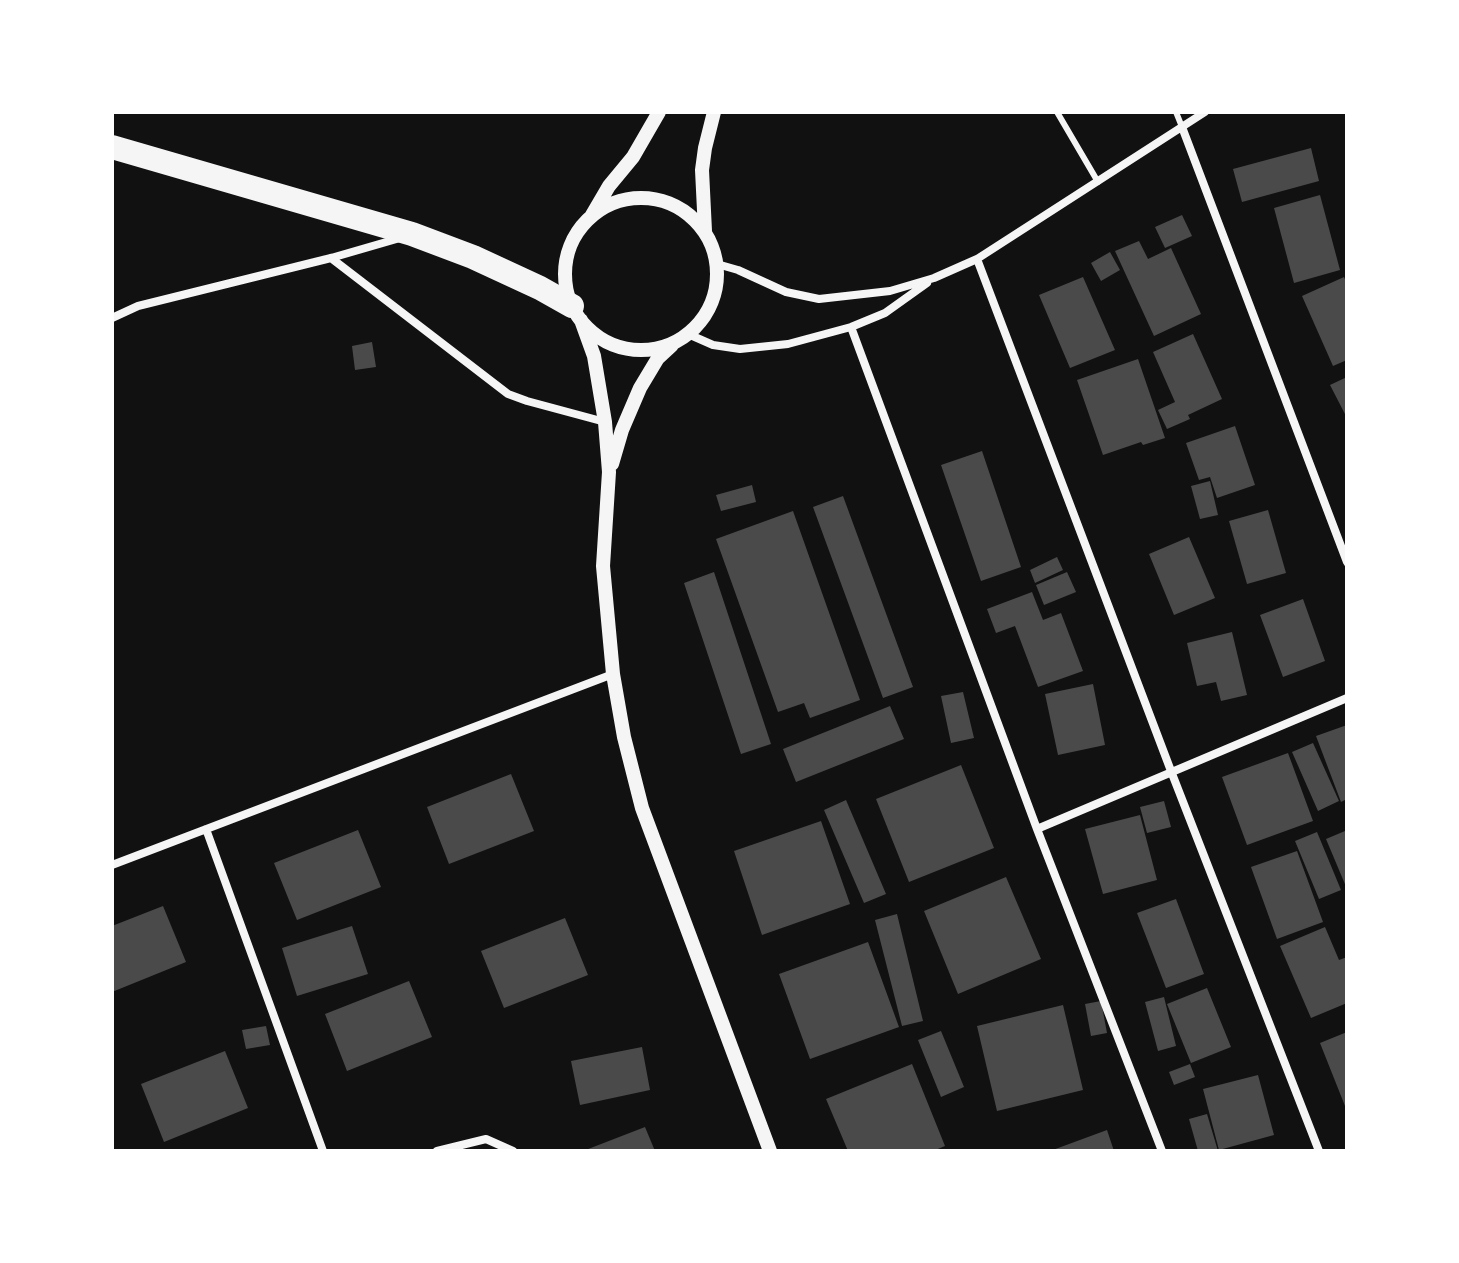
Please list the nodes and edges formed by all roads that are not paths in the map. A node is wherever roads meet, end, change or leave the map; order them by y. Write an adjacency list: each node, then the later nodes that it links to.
1 (659, 112): 9 (street)
2 (714, 112): 10 (street)
3 (1057, 112): 8 (lane)
4 (1176, 112): 6 (lane)
5 (1205, 112): 6 (street)
6 (1182, 127): 8 (street); 22 (street)
7 (112, 147): 11 (highway)
8 (1098, 182): 13 (street)
9 (590, 217): 10 (street); 16 (street)
10 (705, 231): 14 (street)
11 (412, 234): 12 (street); 16 (highway)
12 (331, 258): 17 (street); 20 (street)
13 (977, 259): 15 (street); 25 (street)
14 (717, 264): 15 (street); 19 (street)
15 (934, 278): 18 (street)
16 (576, 313): 19 (street); 20 (street)
17 (112, 318)
18 (851, 327): 19 (street); 27 (street)
19 (685, 336): 21 (street)
20 (605, 422): 21 (street)
21 (609, 472): 23 (street)
22 (1347, 562)
23 (613, 674): 26 (street); 32 (street)
24 (1347, 698): 25 (street)
25 (1171, 771): 27 (street); 34 (street)
26 (206, 829): 28 (street); 29 (street)
27 (1037, 829): 33 (street)
28 (112, 865)
29 (323, 1151)
30 (437, 1151): 31 (street)
31 (513, 1151)
32 (770, 1151)
33 (1162, 1151)
34 (1319, 1151)

